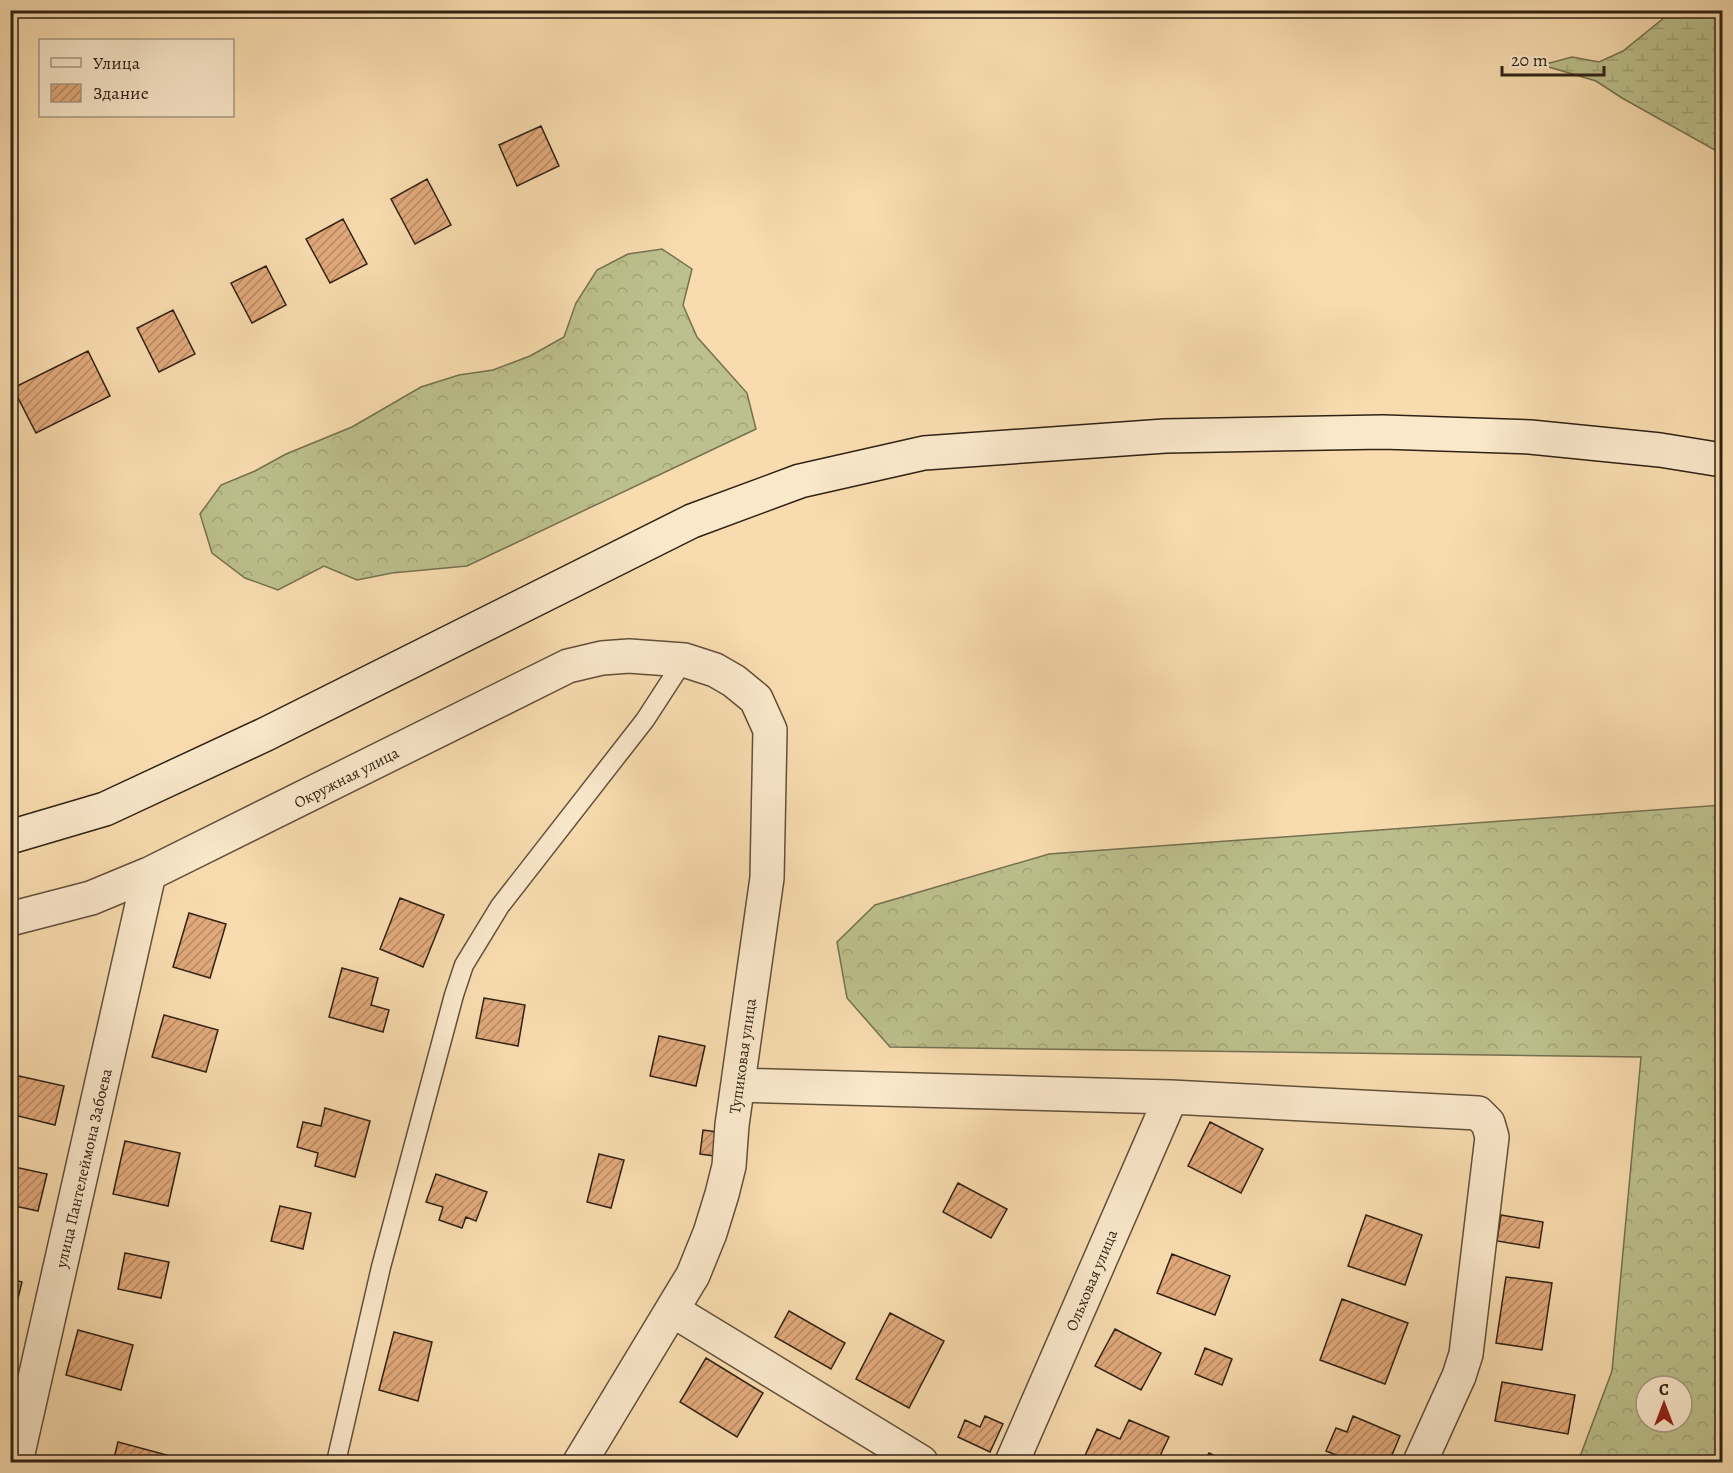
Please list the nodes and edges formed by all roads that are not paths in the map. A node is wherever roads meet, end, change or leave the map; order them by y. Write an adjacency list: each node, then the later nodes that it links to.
1 (1722, 460): 3 (street)
2 (684, 660): 4 (street, Окружная улица); 6 (street, Тупиковая улица); 10 (lane)
3 (10, 837)
4 (149, 874): 5 (street, Окружная улица); 9 (street, улица Пантелеймона Забоева)
5 (10, 919)
6 (738, 1085): 7 (street); 8 (street, Тупиковая улица)
7 (1171, 1097): 13 (street, Ольховая улица); 14 (street)
8 (672, 1310): 11 (street, Тупиковая улица); 12 (street)
9 (16, 1462)
10 (336, 1462)
11 (580, 1462)
12 (921, 1462)
13 (1012, 1462)
14 (1420, 1462)

